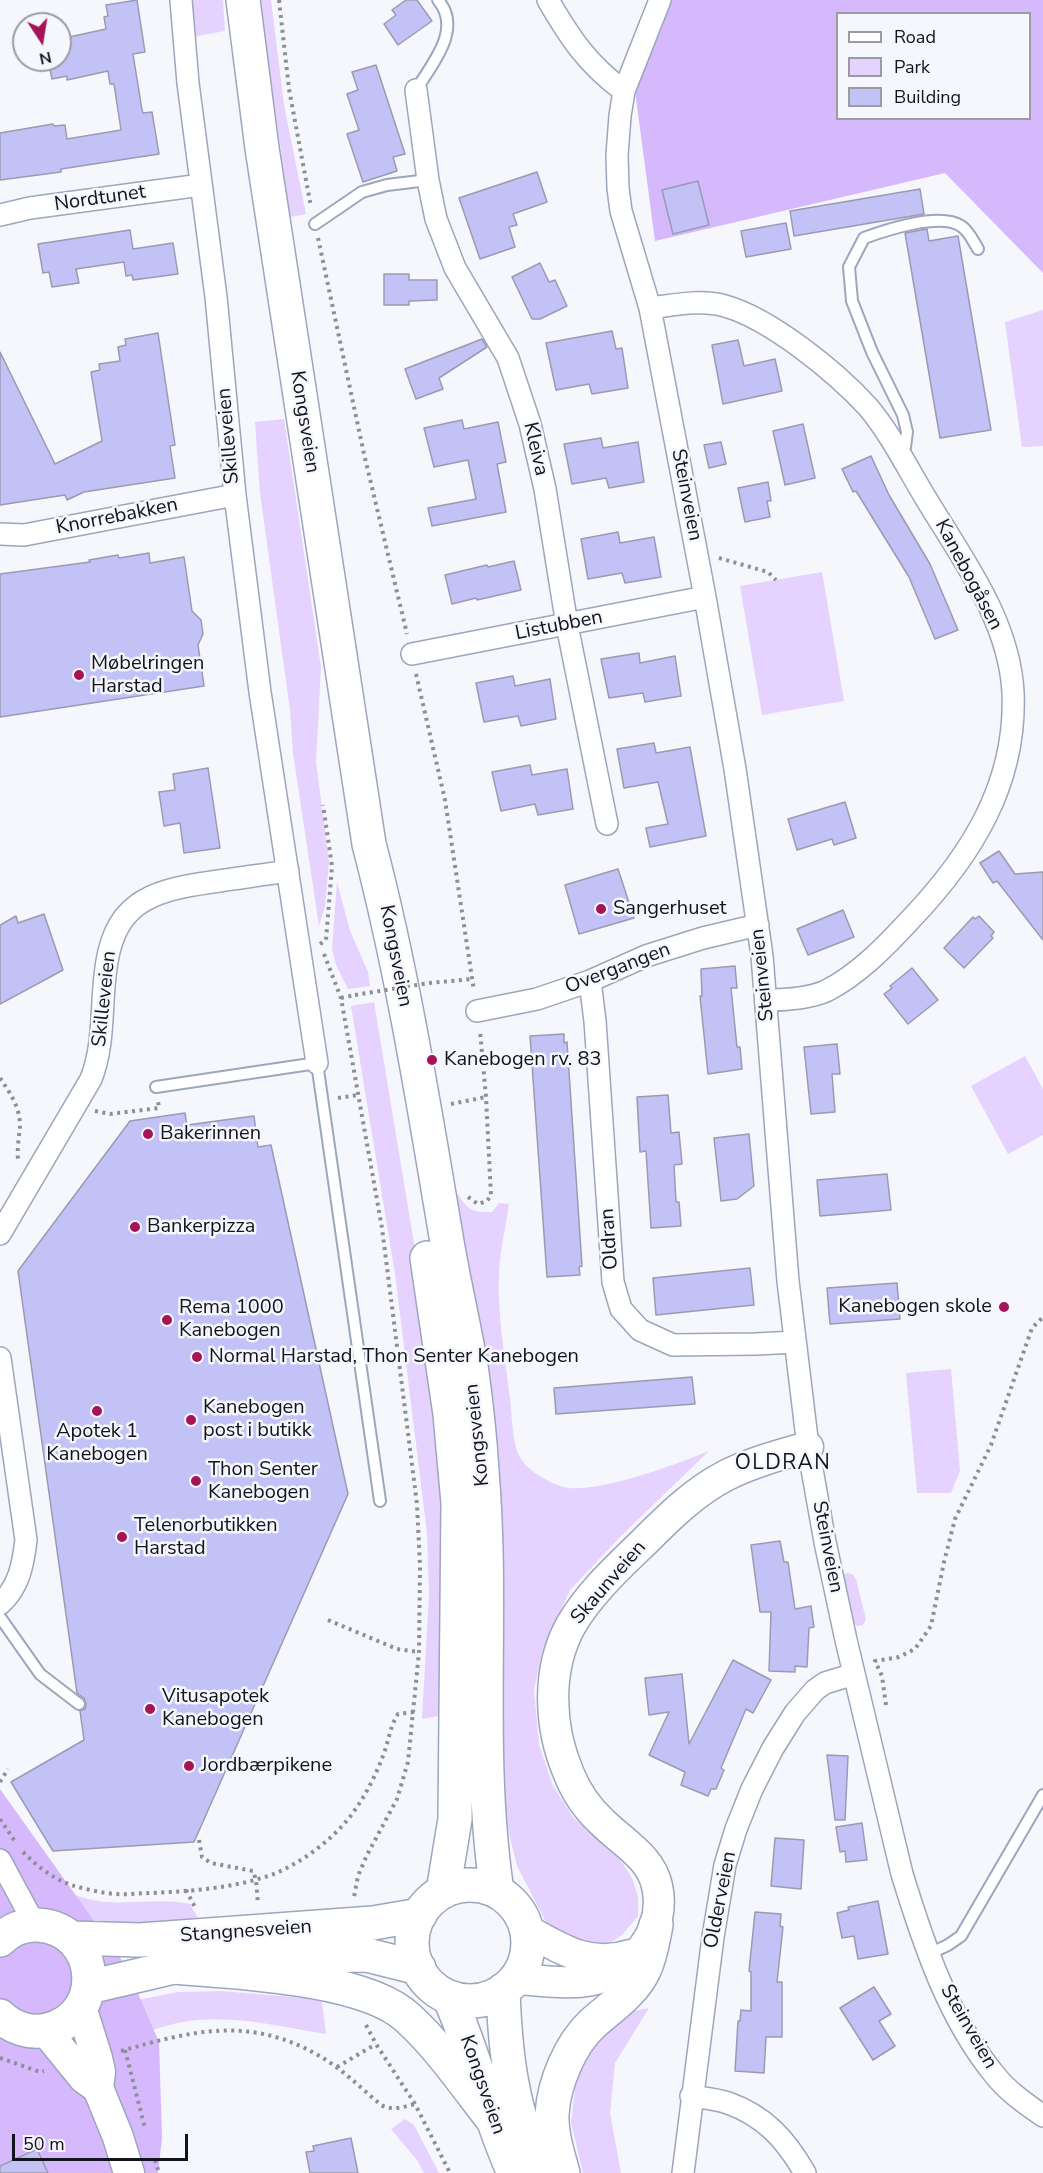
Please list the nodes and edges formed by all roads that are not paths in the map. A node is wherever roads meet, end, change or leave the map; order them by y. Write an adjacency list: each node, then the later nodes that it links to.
1 (181, 0): 9 (street, Skilleveien)
2 (243, 0): 21 (main road, Kongsveien)
3 (438, 0): 6 (lane)
4 (548, 0): 7 (street)
5 (660, 0): 7 (street, Steinveien)
6 (416, 90): 8 (street, Kleiva)
7 (624, 92): 13 (street, Steinveien)
8 (428, 180): 11 (lane); 18 (street, Kleiva)
9 (201, 185): 10 (street, Nordtunet); 15 (street, Skilleveien)
10 (0, 215)
11 (315, 224)
12 (978, 249): 14 (lane)
13 (650, 308): 14 (street, Kanebogåsen); 17 (street, Steinveien)
14 (899, 454): 25 (street, Kanebogåsen)
15 (235, 495): 16 (street, Knorrebakken); 22 (street, Skilleveien)
16 (0, 534)
17 (705, 597): 18 (street, Listubben); 23 (street, Steinveien)
18 (567, 624): 19 (street, Listubben); 20 (street, Kleiva)
19 (412, 654)
20 (607, 824)
21 (369, 844): 40 (main road, Kongsveien); 41 (main road, Kongsveien)
22 (288, 871): 27 (street, Skilleveien); 29 (street, Skilleveien)
23 (758, 925): 24 (street, Overgangen); 25 (street, Steinveien)
24 (590, 981): 26 (street, Overgangen); 30 (street, Oldran)
25 (766, 1000): 30 (street, Steinveien)
26 (477, 1011)
27 (317, 1063): 28 (lane); 33 (lane)
28 (156, 1087)
29 (0, 1234)
30 (795, 1342): 32 (street, Steinveien)
31 (0, 1358): 34 (street)
32 (808, 1447): 36 (street, Steinveien); 46 (street, Skaunveien)
33 (380, 1501)
34 (0, 1604)
35 (0, 1617): 37 (lane)
36 (854, 1674): 48 (street, Steinveien); 57 (street, Olderveien)
37 (79, 1704)
38 (1043, 1795): 48 (lane)
39 (0, 1860): 43 (street)
40 (497, 1891): 41 (main road); 44 (main road)
41 (443, 1892): 42 (main road)
42 (420, 1915): 45 (main road, Stangnesveien); 50 (main road)
43 (35, 1925): 45 (main road, Stangnesveien); 47 (main road)
44 (527, 1930): 46 (street); 51 (main road)
45 (72, 1938): 52 (main road)
46 (647, 1939): 51 (street); 63 (main road)
47 (0, 1940)
48 (929, 1954): 58 (street, Steinveien)
49 (174, 1967): 50 (main road, Stangnesveien); 52 (main road, Stangnesveien); 59 (main road)
50 (419, 1968): 53 (main road)
51 (509, 1985): 53 (main road); 62 (main road, Kongsveien)
52 (85, 1997): 55 (main road, Stangnesveien); 56 (street)
53 (449, 1997): 59 (main road, Kongsveien)
54 (0, 2016): 55 (main road)
55 (45, 2030): 56 (street)
56 (98, 2088): 60 (street)
57 (691, 2096): 64 (street, Olderveien); 65 (street)
58 (1043, 2116)
59 (493, 2120): 61 (main road, Kongsveien)
60 (129, 2173)
61 (514, 2173)
62 (542, 2173)
63 (563, 2173)
64 (683, 2173)
65 (805, 2173)

